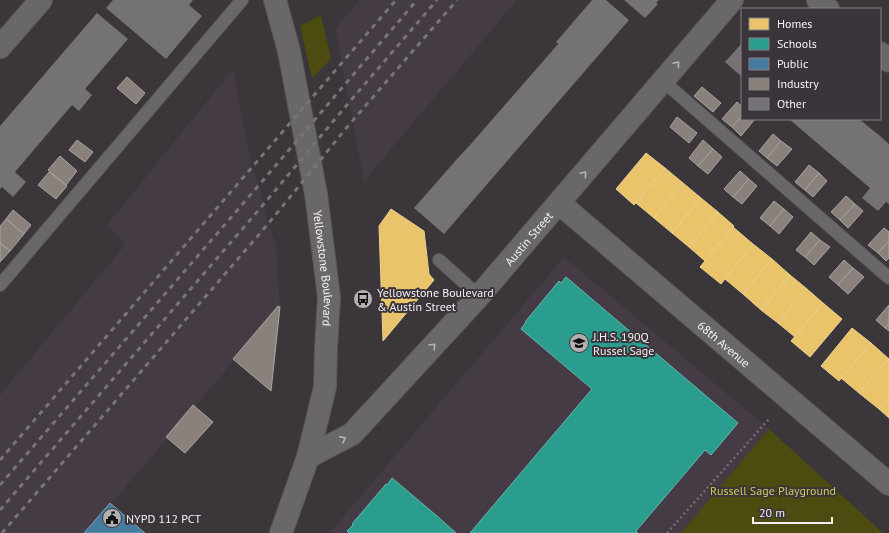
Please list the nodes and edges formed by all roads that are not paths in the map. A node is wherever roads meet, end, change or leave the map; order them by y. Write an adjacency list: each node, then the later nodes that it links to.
1 (41, 0): 7 (street)
2 (242, 0): 14 (lane)
3 (275, 0): 16 (street, Yellowstone Boulevard)
4 (732, 0): 10 (street, Austin Street, one-way to 4)
5 (818, 0): 6 (street)
6 (827, 8)
7 (0, 48)
8 (881, 54): 9 (street)
9 (889, 61)
10 (663, 81): 11 (street, Austin Street, one-way to 10); 13 (lane)
11 (559, 203): 15 (street, Austin Street); 17 (street, 68th Avenue)
12 (439, 260): 15 (lane)
13 (889, 278)
14 (0, 285)
15 (479, 296): 16 (street, Austin Street, one-way to 15)
16 (308, 457): 18 (street, Yellowstone Boulevard)
17 (889, 484)
18 (280, 529)

